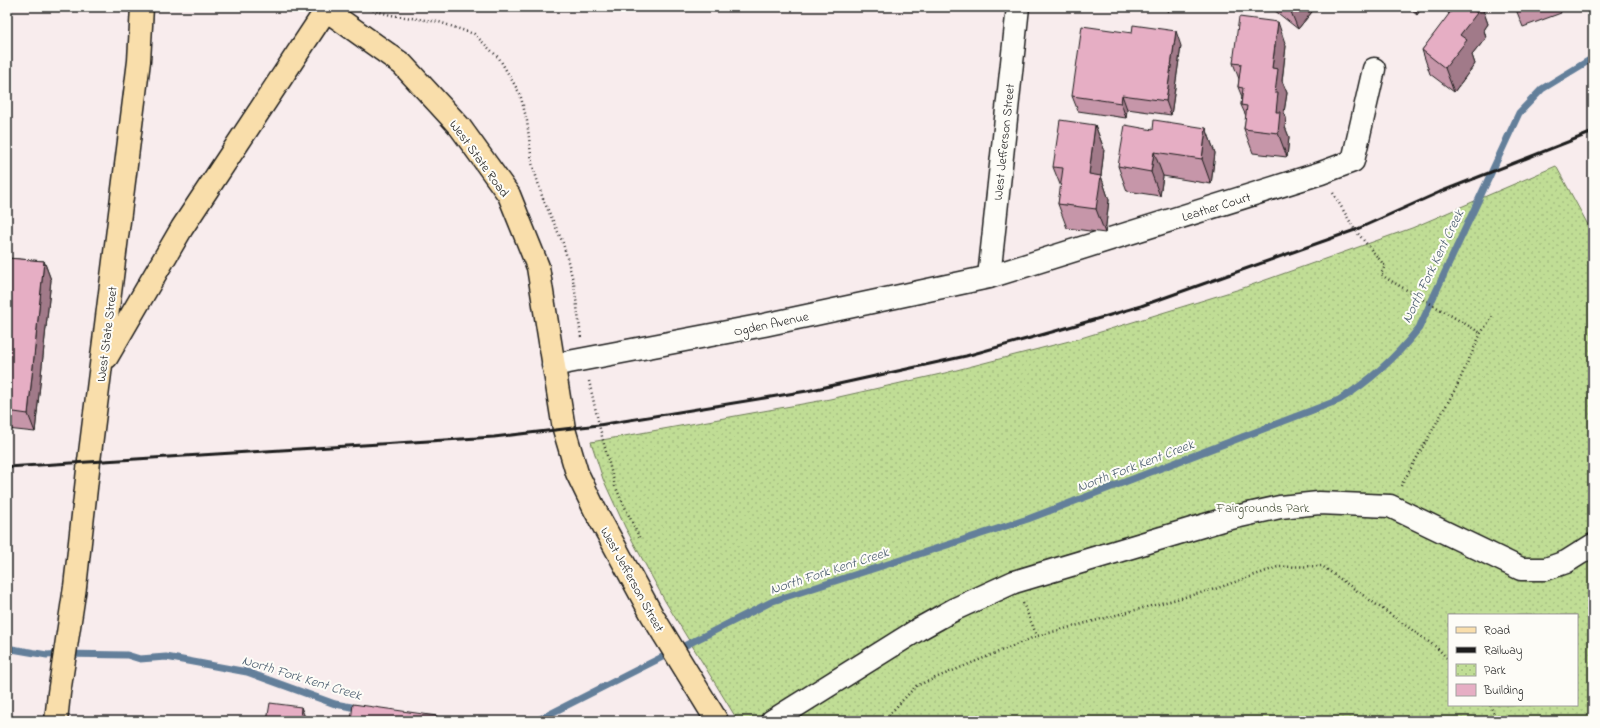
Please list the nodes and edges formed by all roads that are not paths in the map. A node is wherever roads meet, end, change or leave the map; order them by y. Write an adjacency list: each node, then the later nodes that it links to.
1 (142, 7): 6 (main road, West State Street)
2 (1018, 7): 5 (street, West Jefferson Street)
3 (324, 9): 6 (main road); 7 (main road, West State Road)
4 (1374, 69): 5 (street, Leather Court)
5 (989, 277): 7 (street, Ogden Avenue)
6 (102, 365): 10 (main road, West State Street)
7 (553, 366): 8 (main road, West State Road)
8 (564, 429): 13 (main road, West Jefferson Street)
9 (1593, 545): 14 (street)
10 (59, 693): 11 (main road); 12 (main road)
11 (48, 721)
12 (56, 721)
13 (717, 721)
14 (772, 721)

